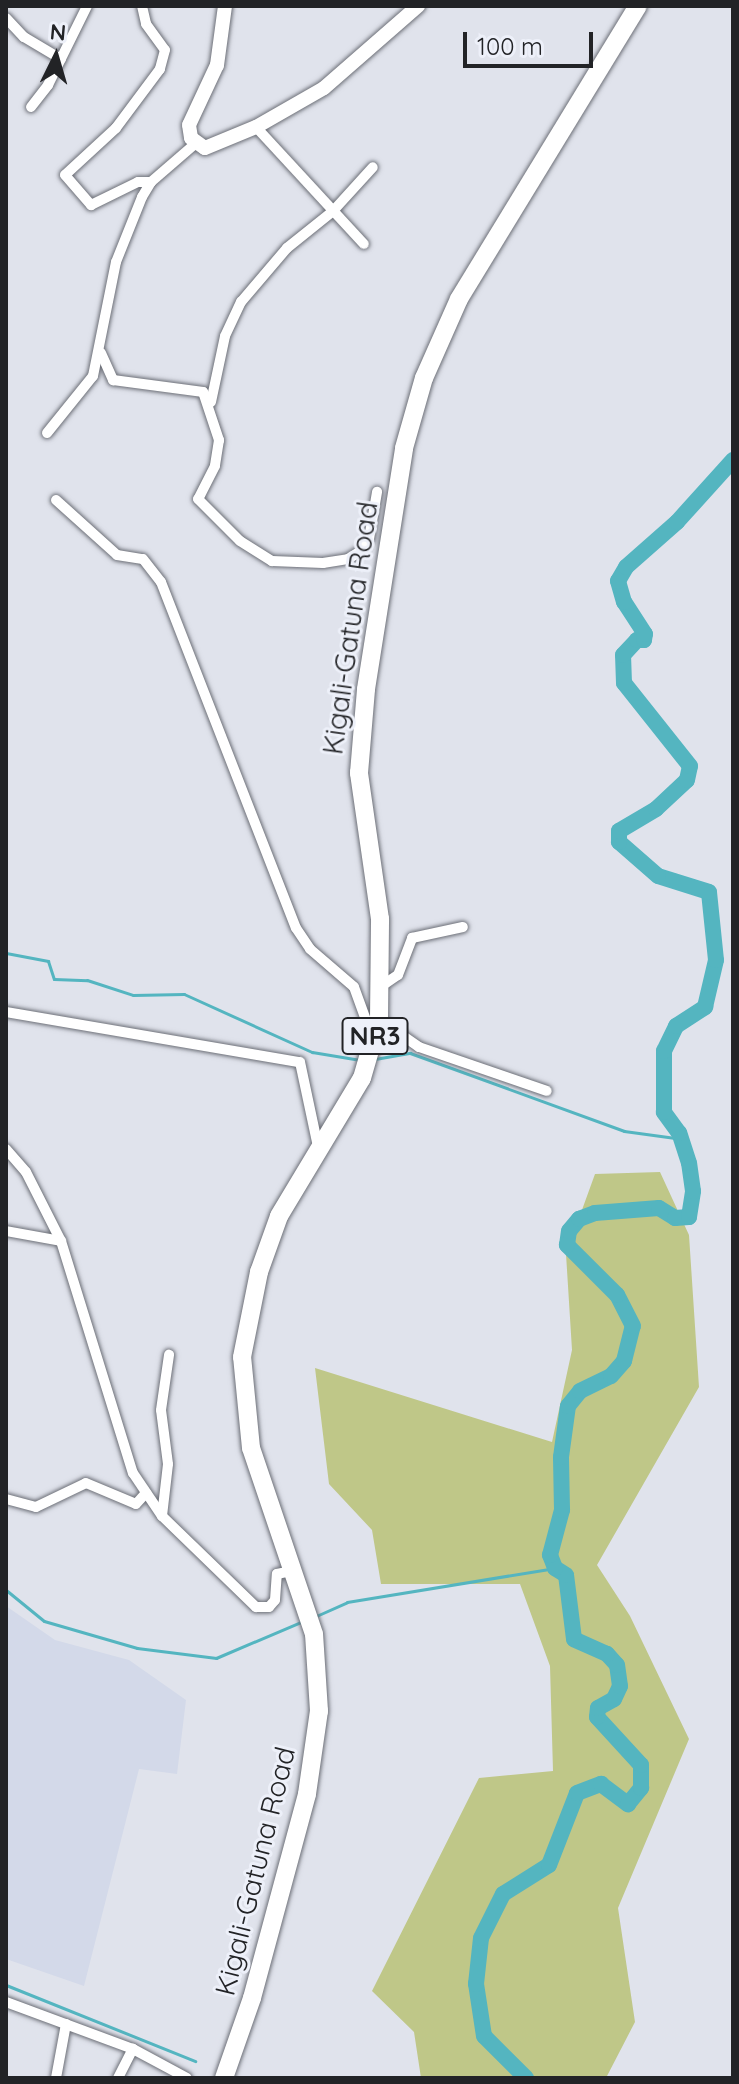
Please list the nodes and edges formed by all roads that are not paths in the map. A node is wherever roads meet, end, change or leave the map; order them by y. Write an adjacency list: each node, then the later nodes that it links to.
1 (87, 6): 7 (street)
2 (142, 6): 12 (street)
3 (225, 6): 10 (main road)
4 (418, 6): 9 (main road)
5 (638, 6): 21 (highway, Kigali-Gatuna Road / NR3)
6 (6, 18): 7 (street)
7 (61, 59): 8 (street)
8 (31, 107)
9 (256, 127): 10 (main road); 13 (street)
10 (196, 143): 12 (street)
11 (373, 167): 13 (street)
12 (151, 182): 15 (street)
13 (333, 211): 14 (street); 16 (street)
14 (364, 244)
15 (101, 353): 16 (street); 17 (street)
16 (211, 404): 18 (street)
17 (47, 433)
18 (377, 492)
19 (56, 500): 24 (street)
20 (463, 927): 21 (street)
21 (383, 985): 23 (highway, Kigali-Gatuna Road / NR3)
22 (6, 1012): 27 (street)
23 (379, 1019): 24 (highway, Kigali-Gatuna Road / NR3); 25 (street)
24 (374, 1044): 27 (highway, Kigali-Gatuna Road / NR3)
25 (547, 1091)
26 (6, 1149): 29 (street)
27 (318, 1149): 34 (highway, Kigali-Gatuna Road / NR3)
28 (6, 1231): 29 (street)
29 (61, 1241): 31 (street)
30 (169, 1355): 33 (street)
31 (146, 1493): 32 (street); 33 (street)
32 (6, 1499)
33 (162, 1516): 34 (street)
34 (291, 1571): 41 (highway, Kigali-Gatuna Road / NR3)
35 (6, 2002): 36 (street)
36 (66, 2024): 37 (street); 38 (street)
37 (133, 2049): 39 (street); 40 (street)
38 (56, 2078)
39 (118, 2078)
40 (187, 2078)
41 (224, 2078)

